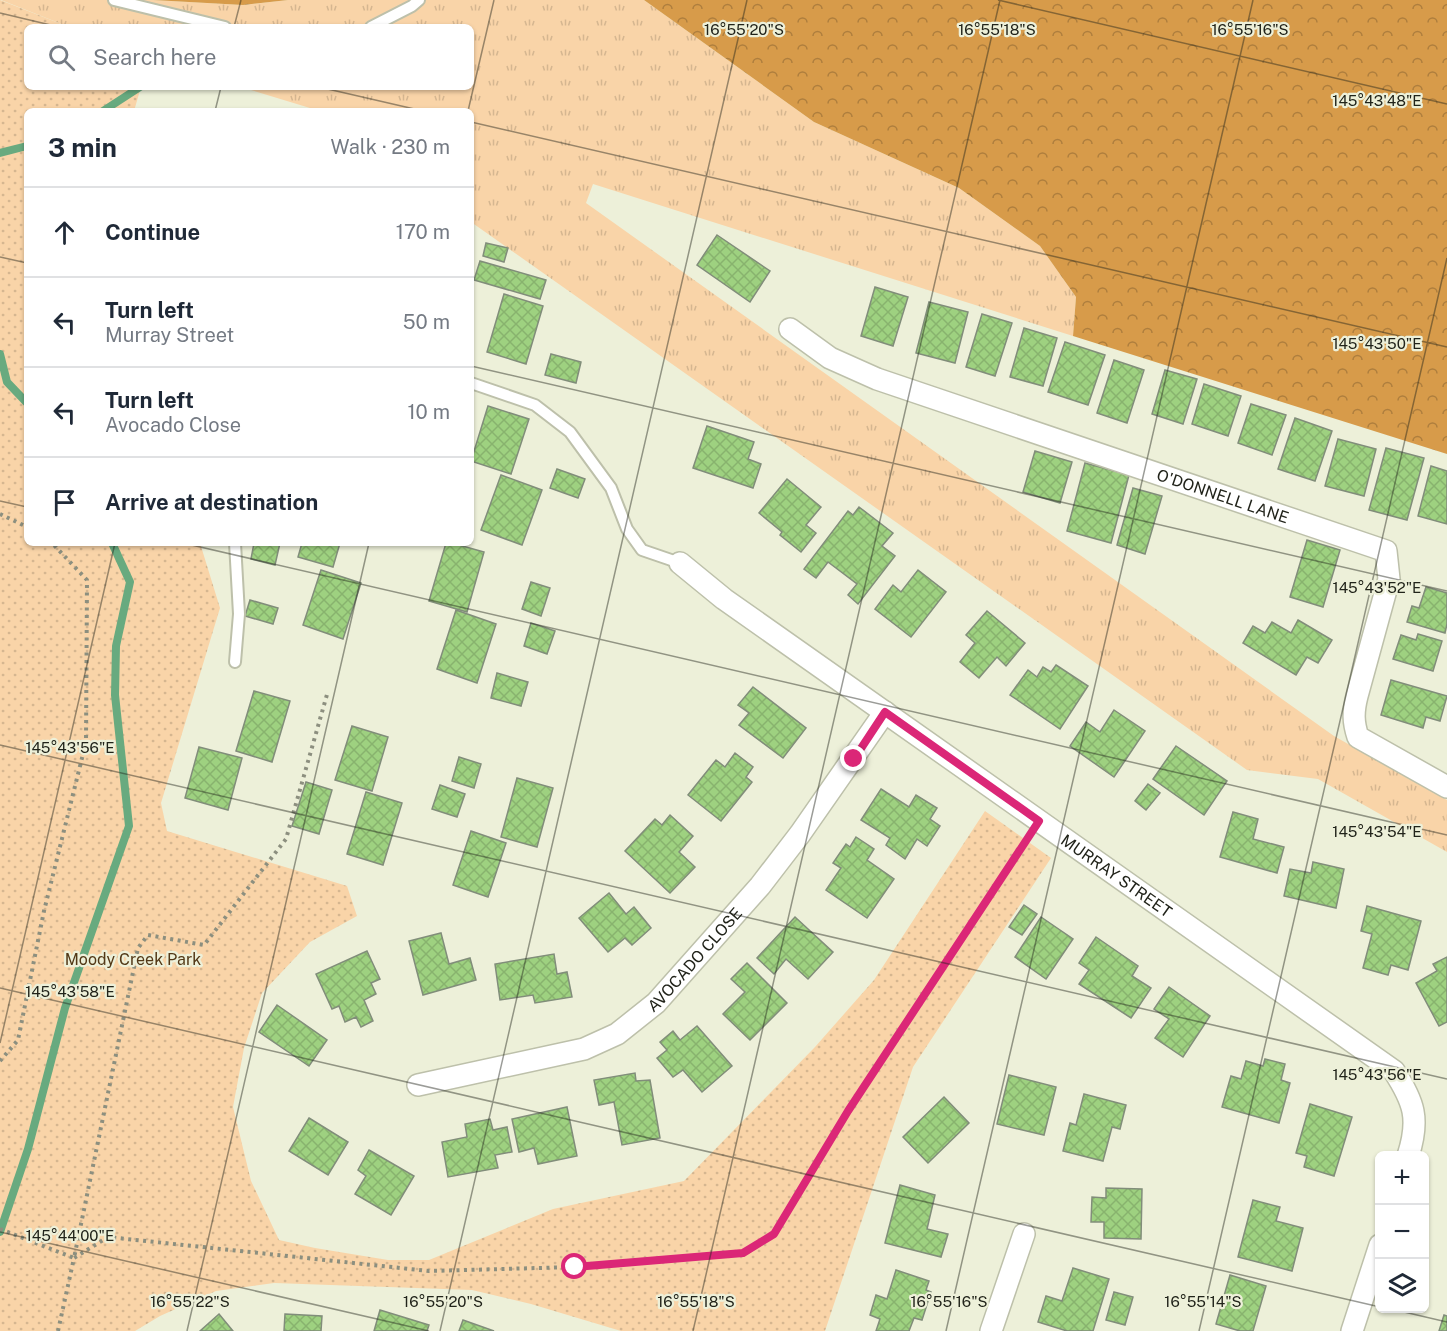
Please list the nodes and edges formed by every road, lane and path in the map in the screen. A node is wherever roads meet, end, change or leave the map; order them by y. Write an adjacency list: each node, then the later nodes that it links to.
1 (114, 0): 3 (lane)
2 (419, 0): 4 (lane)
3 (212, 24)
4 (377, 24)
5 (790, 329): 15 (street, O'DONNELL LANE)
6 (474, 384): 11 (lane)
7 (0, 514): 8 (path)
8 (24, 526)
9 (54, 546): 17 (path)
10 (235, 546): 12 (lane)
11 (680, 563): 14 (street, MURRAY STREET)
12 (235, 662)
13 (328, 691): 22 (path)
14 (885, 712): 16 (street, MURRAY STREET); 18 (street, AVOCADO CLOSE)
15 (1447, 787)
16 (1039, 821): 19 (street, MURRAY STREET); 22 (path)
17 (0, 1061)
18 (418, 1085)
19 (1410, 1151)
20 (0, 1229): 22 (path)
21 (1024, 1234): 25 (street)
22 (74, 1258): 24 (path)
23 (1375, 1259): 26 (street)
24 (58, 1331)
25 (992, 1331)
26 (1352, 1331)

